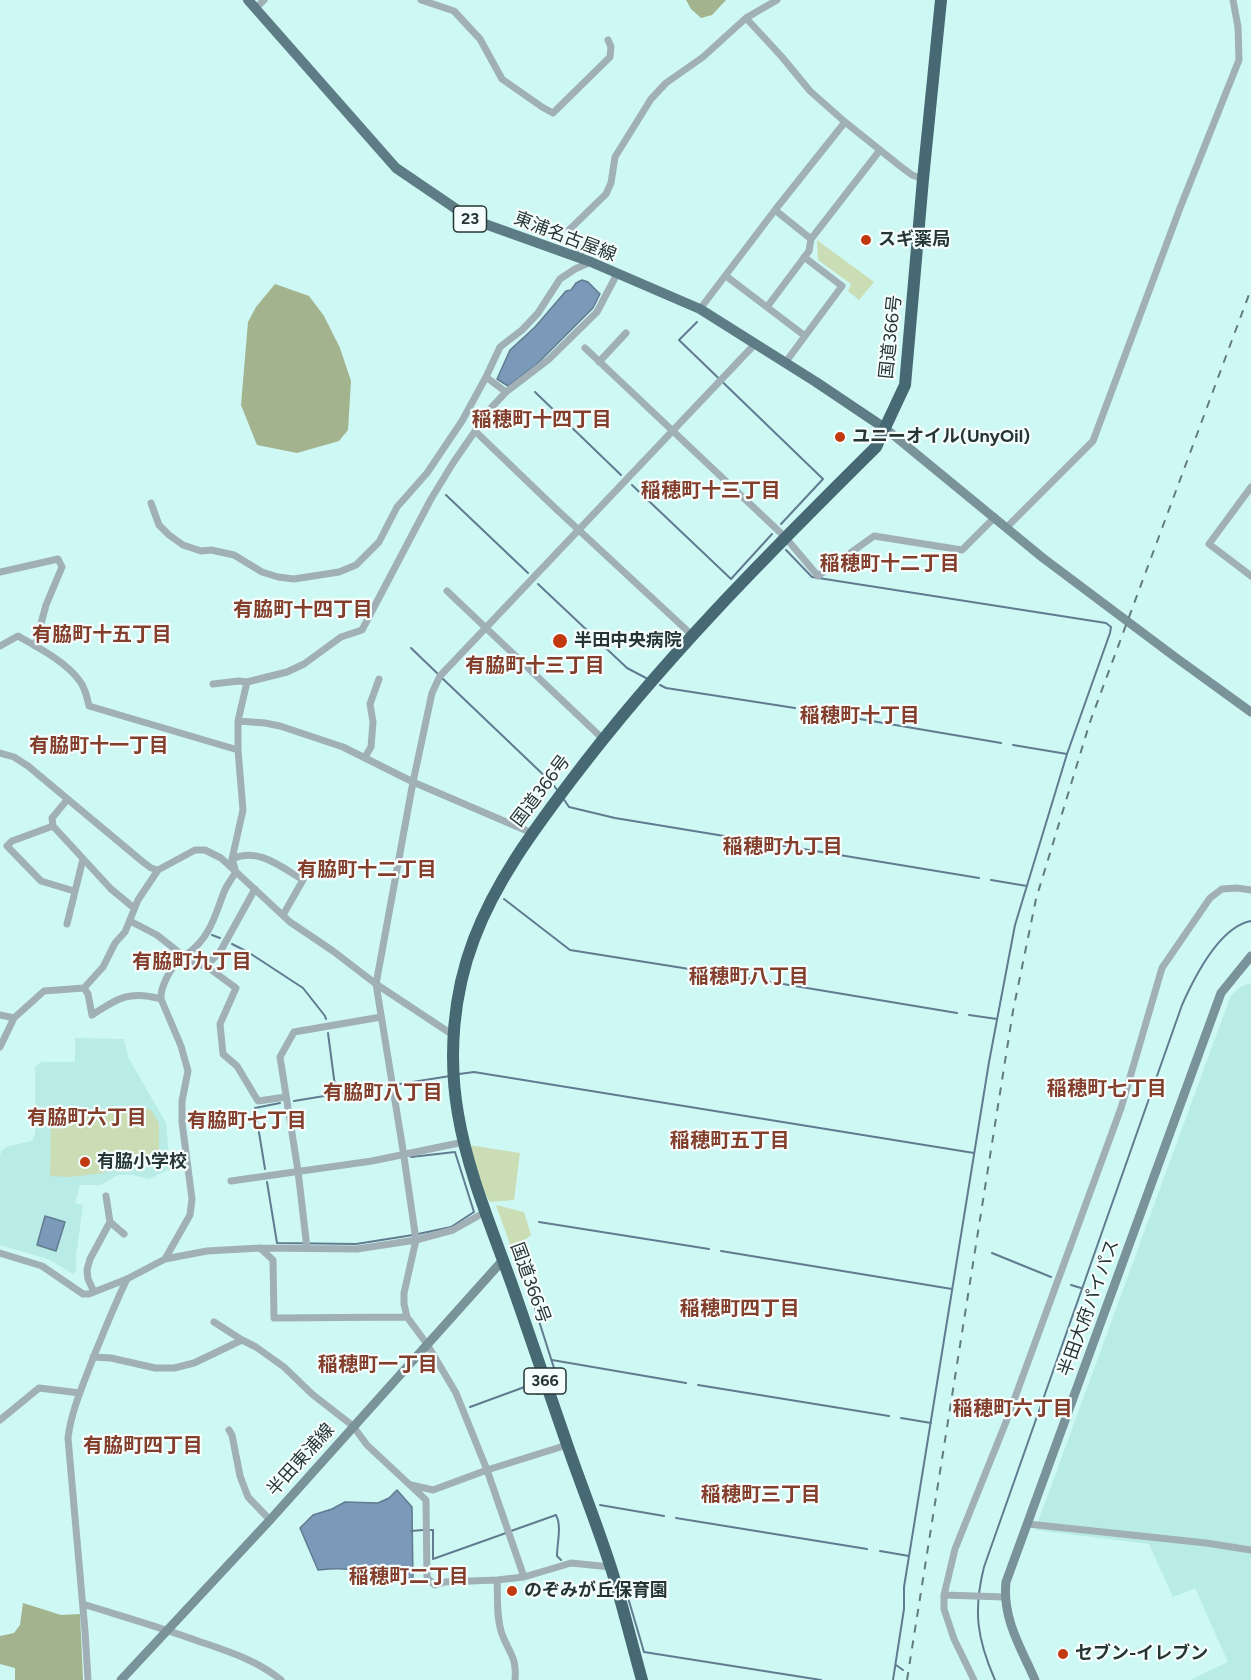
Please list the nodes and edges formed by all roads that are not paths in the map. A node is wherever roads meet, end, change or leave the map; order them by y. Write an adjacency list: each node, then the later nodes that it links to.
1 (421, 0): 7 (street)
2 (777, 0): 6 (street)
3 (941, 0): 10 (highway, 国道366号 / 366)
4 (1233, 0): 33 (street)
5 (256, 3): 14 (main road, 東浦名古屋線 / 23)
6 (746, 18): 8 (street); 14 (street)
7 (608, 40)
8 (845, 122): 9 (street); 11 (street)
9 (880, 150): 10 (street); 12 (street)
10 (923, 179): 27 (highway, 国道366号 / 366)
11 (775, 210): 12 (street); 16 (street)
12 (811, 239): 13 (street)
13 (804, 257): 17 (street); 20 (street)
14 (587, 260): 15 (main road, 東浦名古屋線 / 23); 25 (street)
15 (617, 274): 18 (main road, 東浦名古屋線 / 23); 26 (street)
16 (726, 276): 17 (street); 18 (street)
17 (767, 307): 20 (street)
18 (700, 309): 21 (main road, 東浦名古屋線 / 23)
19 (626, 333): 23 (street)
20 (805, 336): 24 (street)
21 (755, 344): 24 (main road, 東浦名古屋線 / 23); 29 (street)
22 (585, 348): 23 (street)
23 (599, 362): 29 (street)
24 (785, 363): 27 (main road, 東浦名古屋線 / 23)
25 (486, 378): 26 (street); 31 (street)
26 (506, 392): 28 (street)
27 (886, 429): 32 (street); 35 (highway, 国道366号 / 366)
28 (475, 431): 34 (street); 44 (street)
29 (673, 432): 34 (street); 35 (street)
30 (1251, 487): 37 (street)
31 (151, 503)
32 (995, 517): 33 (street); 35 (street)
33 (1007, 527): 46 (street)
34 (579, 530): 39 (street); 40 (street)
35 (785, 537): 40 (highway, 国道366号 / 366)
36 (0, 572): 42 (street)
37 (1251, 576)
38 (447, 591): 39 (street)
39 (487, 628): 48 (street); 52 (street)
40 (693, 636): 48 (highway, 国道366号 / 366)
41 (0, 646): 42 (street)
42 (36, 646): 49 (street)
43 (379, 679): 51 (street)
44 (247, 682): 45 (street); 47 (street)
45 (213, 684)
46 (1251, 712)
47 (238, 721): 49 (street); 51 (street)
48 (603, 739): 55 (highway, 国道366号 / 366)
49 (238, 750): 57 (street)
50 (0, 753): 53 (street)
51 (365, 757): 52 (street)
52 (413, 782): 55 (street); 70 (street)
53 (67, 800): 54 (street); 58 (street)
54 (53, 826): 56 (street); 62 (street)
55 (531, 833): 76 (highway, 国道366号 / 366)
56 (83, 859): 62 (street); 63 (street)
57 (232, 859): 59 (street); 64 (street)
58 (158, 870): 59 (street); 63 (street)
59 (236, 872): 60 (street); 67 (street)
60 (255, 889): 64 (street); 69 (street)
61 (1251, 890): 113 (street)
62 (74, 891): 66 (street)
63 (134, 908): 65 (street)
64 (283, 915): 70 (street)
65 (130, 921): 67 (street); 71 (street)
66 (67, 924)
67 (183, 954): 69 (street); 72 (street)
68 (1250, 959): 108 (street, 半田大府パイパス)
69 (206, 966): 78 (street)
70 (376, 984): 75 (street); 76 (street)
71 (84, 988): 72 (street); 74 (street)
72 (161, 999): 91 (street)
73 (0, 1016): 74 (street)
74 (14, 1017): 77 (street)
75 (381, 1017): 78 (street); 80 (street)
76 (453, 1035): 79 (highway, 国道366号 / 366)
77 (0, 1047)
78 (286, 1098): 81 (street)
79 (464, 1142): 80 (street); 84 (highway, 国道366号 / 366)
80 (403, 1155): 81 (street); 87 (street)
81 (298, 1171): 82 (street); 88 (street)
82 (231, 1181)
83 (106, 1196): 85 (street)
84 (485, 1212): 87 (street); 92 (highway, 国道366号 / 366)
85 (110, 1222): 86 (street); 94 (street)
86 (124, 1234)
87 (416, 1239): 88 (street); 95 (street)
88 (307, 1247): 89 (street)
89 (260, 1248): 91 (street); 95 (street)
90 (0, 1253): 94 (street)
91 (165, 1259): 93 (street)
92 (503, 1260): 98 (street, 半田東浦線); 104 (highway, 国道366号 / 366)
93 (127, 1279): 94 (street); 99 (street)
94 (94, 1292)
95 (407, 1317): 98 (street)
96 (214, 1322): 97 (street)
97 (242, 1340): 99 (street); 102 (street)
98 (427, 1344): 102 (street, 半田東浦線); 105 (street)
99 (93, 1357): 100 (street)
100 (80, 1393): 101 (street); 115 (street)
101 (0, 1420)
102 (353, 1426): 106 (street); 107 (street, 半田東浦線)
103 (229, 1430): 107 (street)
104 (567, 1445): 105 (street); 110 (highway, 国道366号 / 366)
105 (487, 1470): 106 (street); 111 (street)
106 (408, 1484): 112 (street)
107 (270, 1520): 116 (street, 半田東浦線)
108 (1028, 1524): 109 (street); 114 (street, 半田大府パイパス)
109 (1251, 1550)
110 (611, 1567): 111 (street); 121 (highway, 国道366号 / 366)
111 (524, 1577): 112 (street)
112 (497, 1580): 120 (street)
113 (944, 1595): 114 (street); 122 (street)
114 (1000, 1597): 123 (street, 半田大府パイパス)
115 (83, 1604): 116 (street); 117 (street)
116 (168, 1630): 118 (street, 半田東浦線); 119 (street)
117 (88, 1680)
118 (121, 1680)
119 (281, 1680)
120 (514, 1680)
121 (642, 1680)
122 (974, 1680)
123 (1035, 1680)

